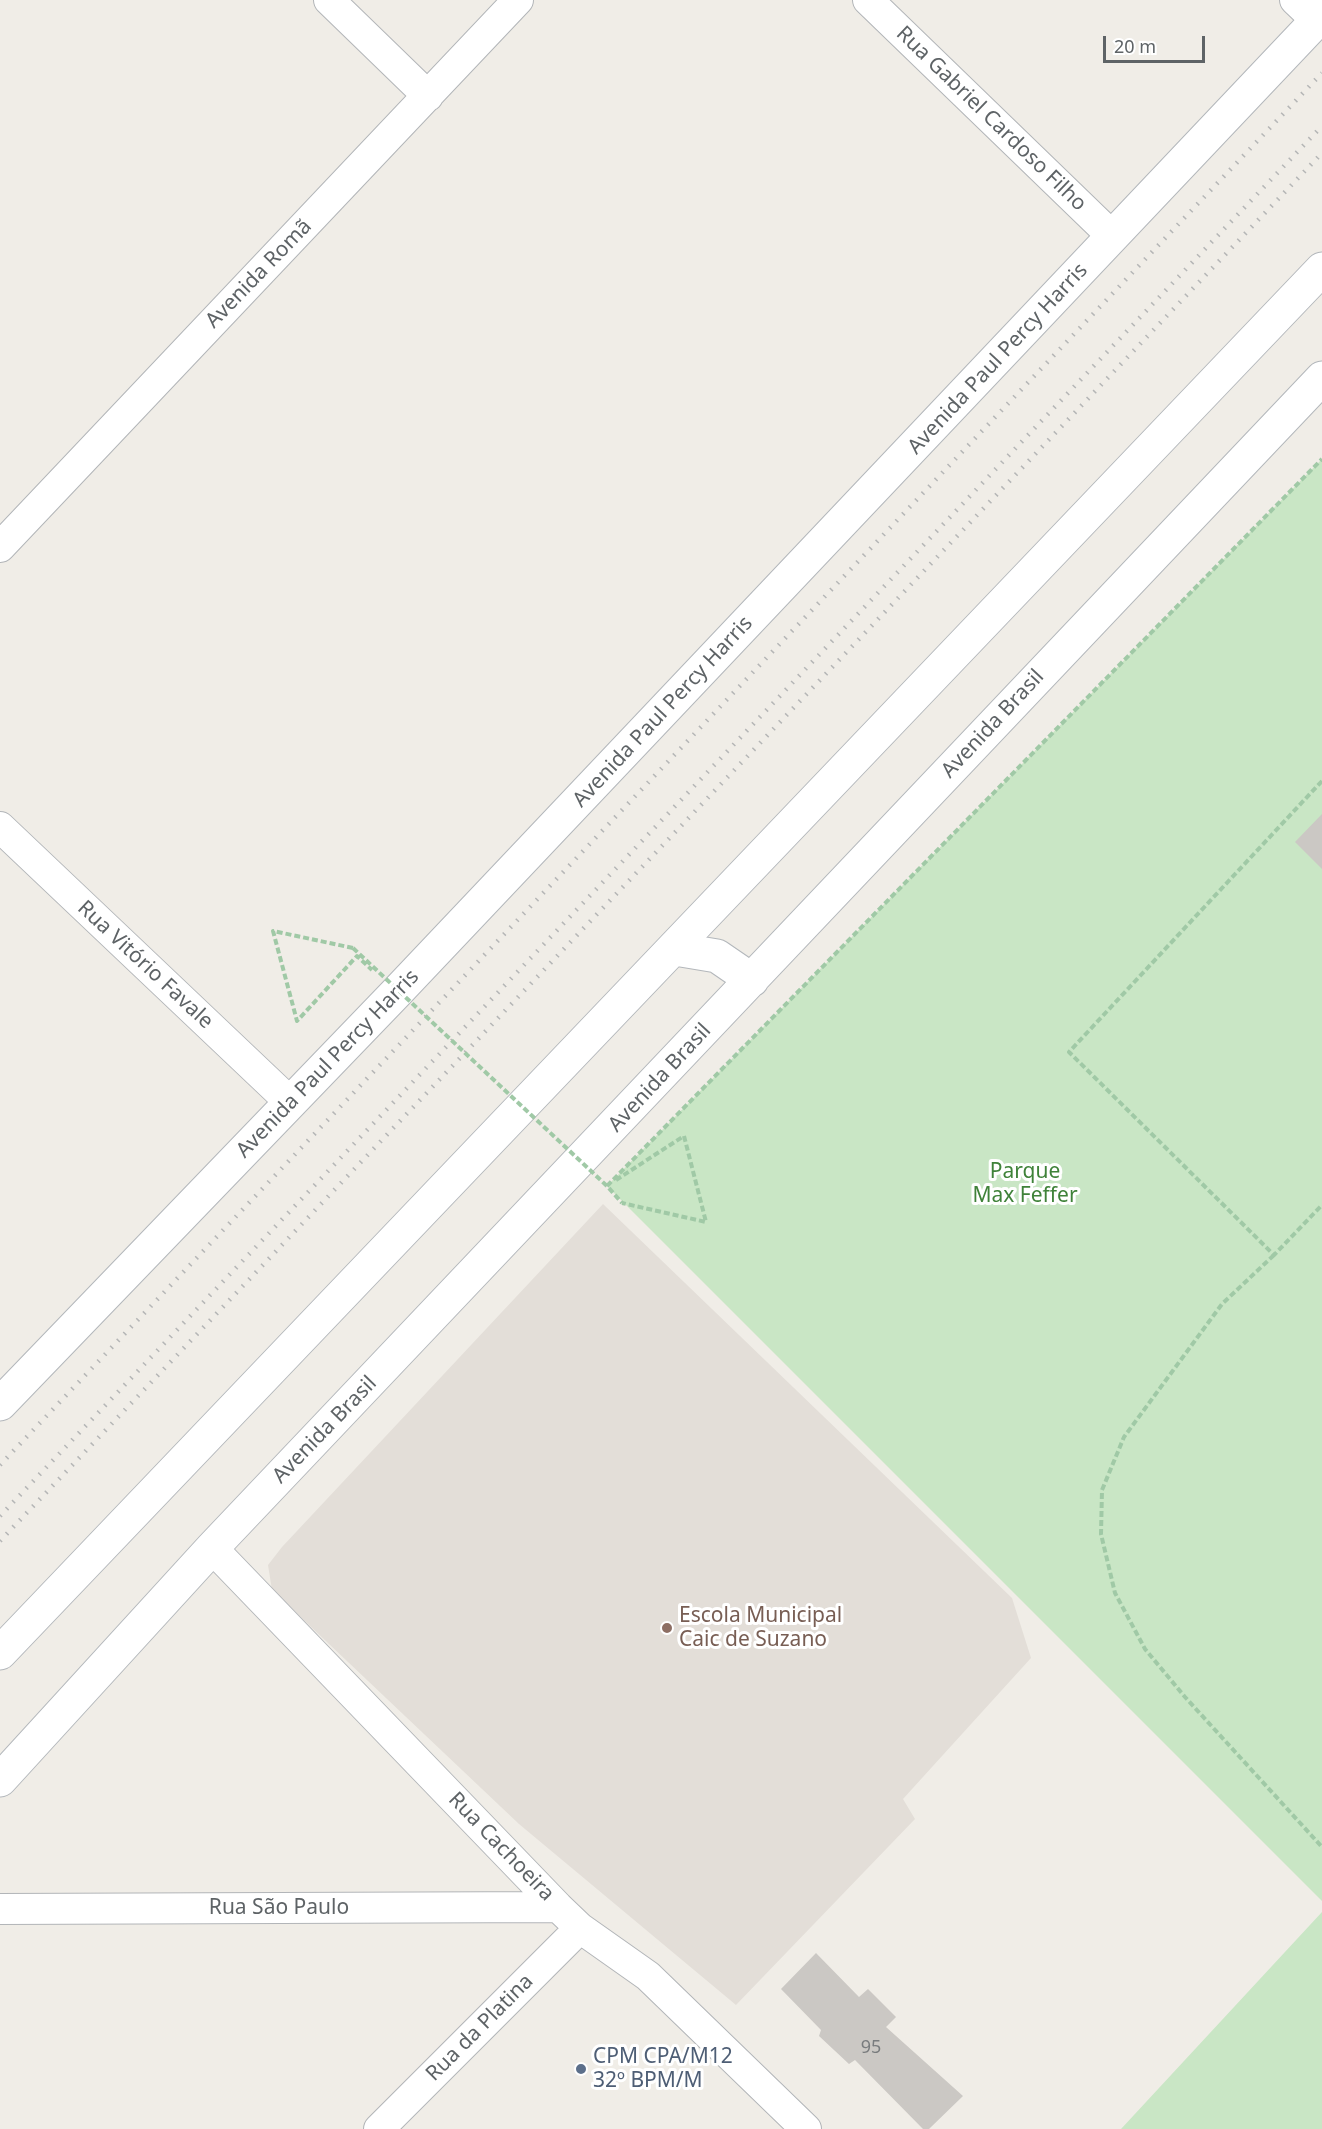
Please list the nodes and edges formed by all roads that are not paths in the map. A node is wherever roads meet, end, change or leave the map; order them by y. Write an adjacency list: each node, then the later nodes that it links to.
1 (329, 0): 5 (street)
2 (518, 0): 5 (street, Avenida Romã)
3 (868, 0): 6 (street, Rua Gabriel Cardoso Filho)
4 (1311, 12): 6 (main road, Avenida Paul Percy Harris)
5 (428, 96): 9 (street, Avenida Romã)
6 (1113, 237): 13 (main road, Avenida Paul Percy Harris)
7 (1322, 269): 11 (main road)
8 (1322, 378): 12 (main road, Avenida Brasil)
9 (0, 547)
10 (0, 827): 13 (street, Rua Vitório Favale)
11 (675, 949): 12 (main road); 16 (main road)
12 (752, 980): 15 (main road, Avenida Brasil)
13 (291, 1103): 14 (main road, Avenida Paul Percy Harris)
14 (0, 1404)
15 (213, 1548): 17 (main road, Avenida Brasil); 18 (street, Rua Cachoeira)
16 (0, 1653)
17 (0, 1780)
18 (558, 1907): 19 (street, Rua São Paulo); 20 (street, Rua Cachoeira)
19 (0, 1909)
20 (580, 1928): 21 (street, Rua da Platina); 22 (street, Rua Cachoeira)
21 (379, 2129)
22 (806, 2129)

